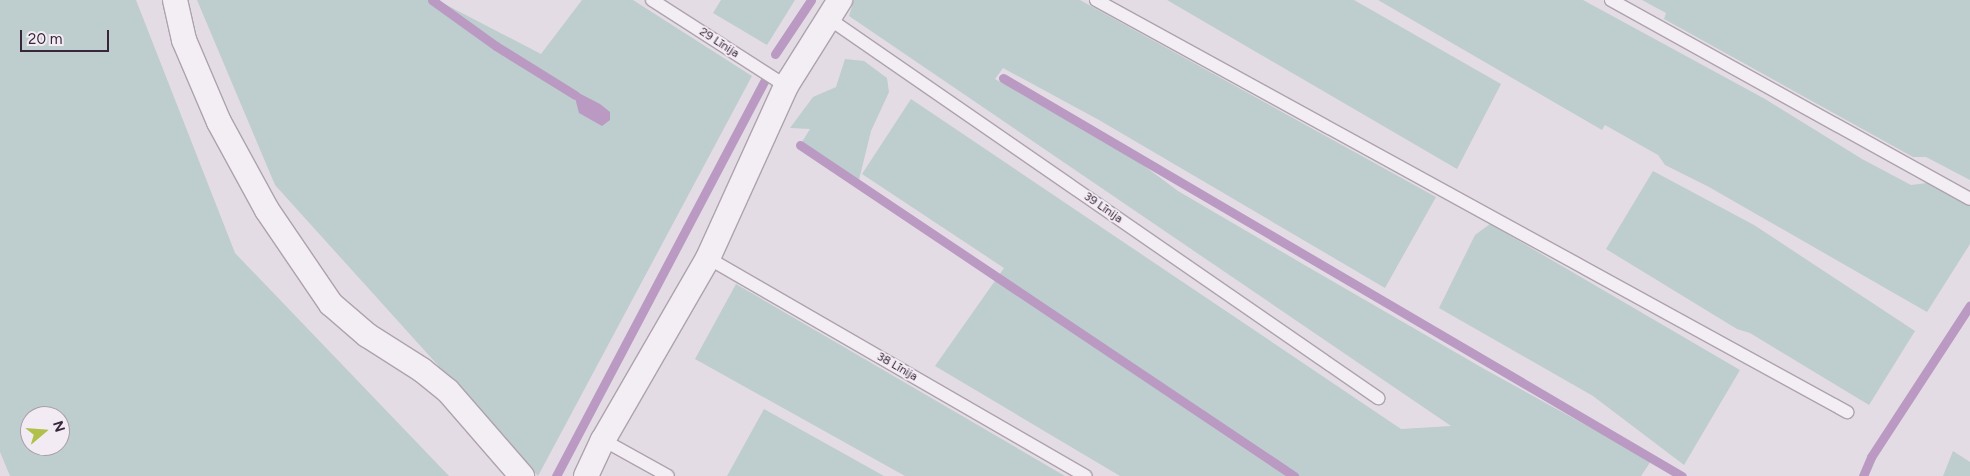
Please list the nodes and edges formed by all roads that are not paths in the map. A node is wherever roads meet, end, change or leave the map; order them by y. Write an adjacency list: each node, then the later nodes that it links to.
1 (175, 0): 12 (street)
2 (652, 0): 6 (lane, 29 Līnija)
3 (1096, 0): 10 (lane)
4 (1611, 0): 7 (lane)
5 (834, 9): 6 (street); 9 (lane, 39 Līnija)
6 (786, 86): 8 (street)
7 (1970, 199)
8 (708, 258): 11 (street); 15 (lane, 38 Līnija)
9 (1378, 398)
10 (1847, 412)
11 (603, 440): 13 (street); 14 (lane)
12 (522, 476)
13 (586, 476)
14 (668, 476)
15 (1086, 476)

